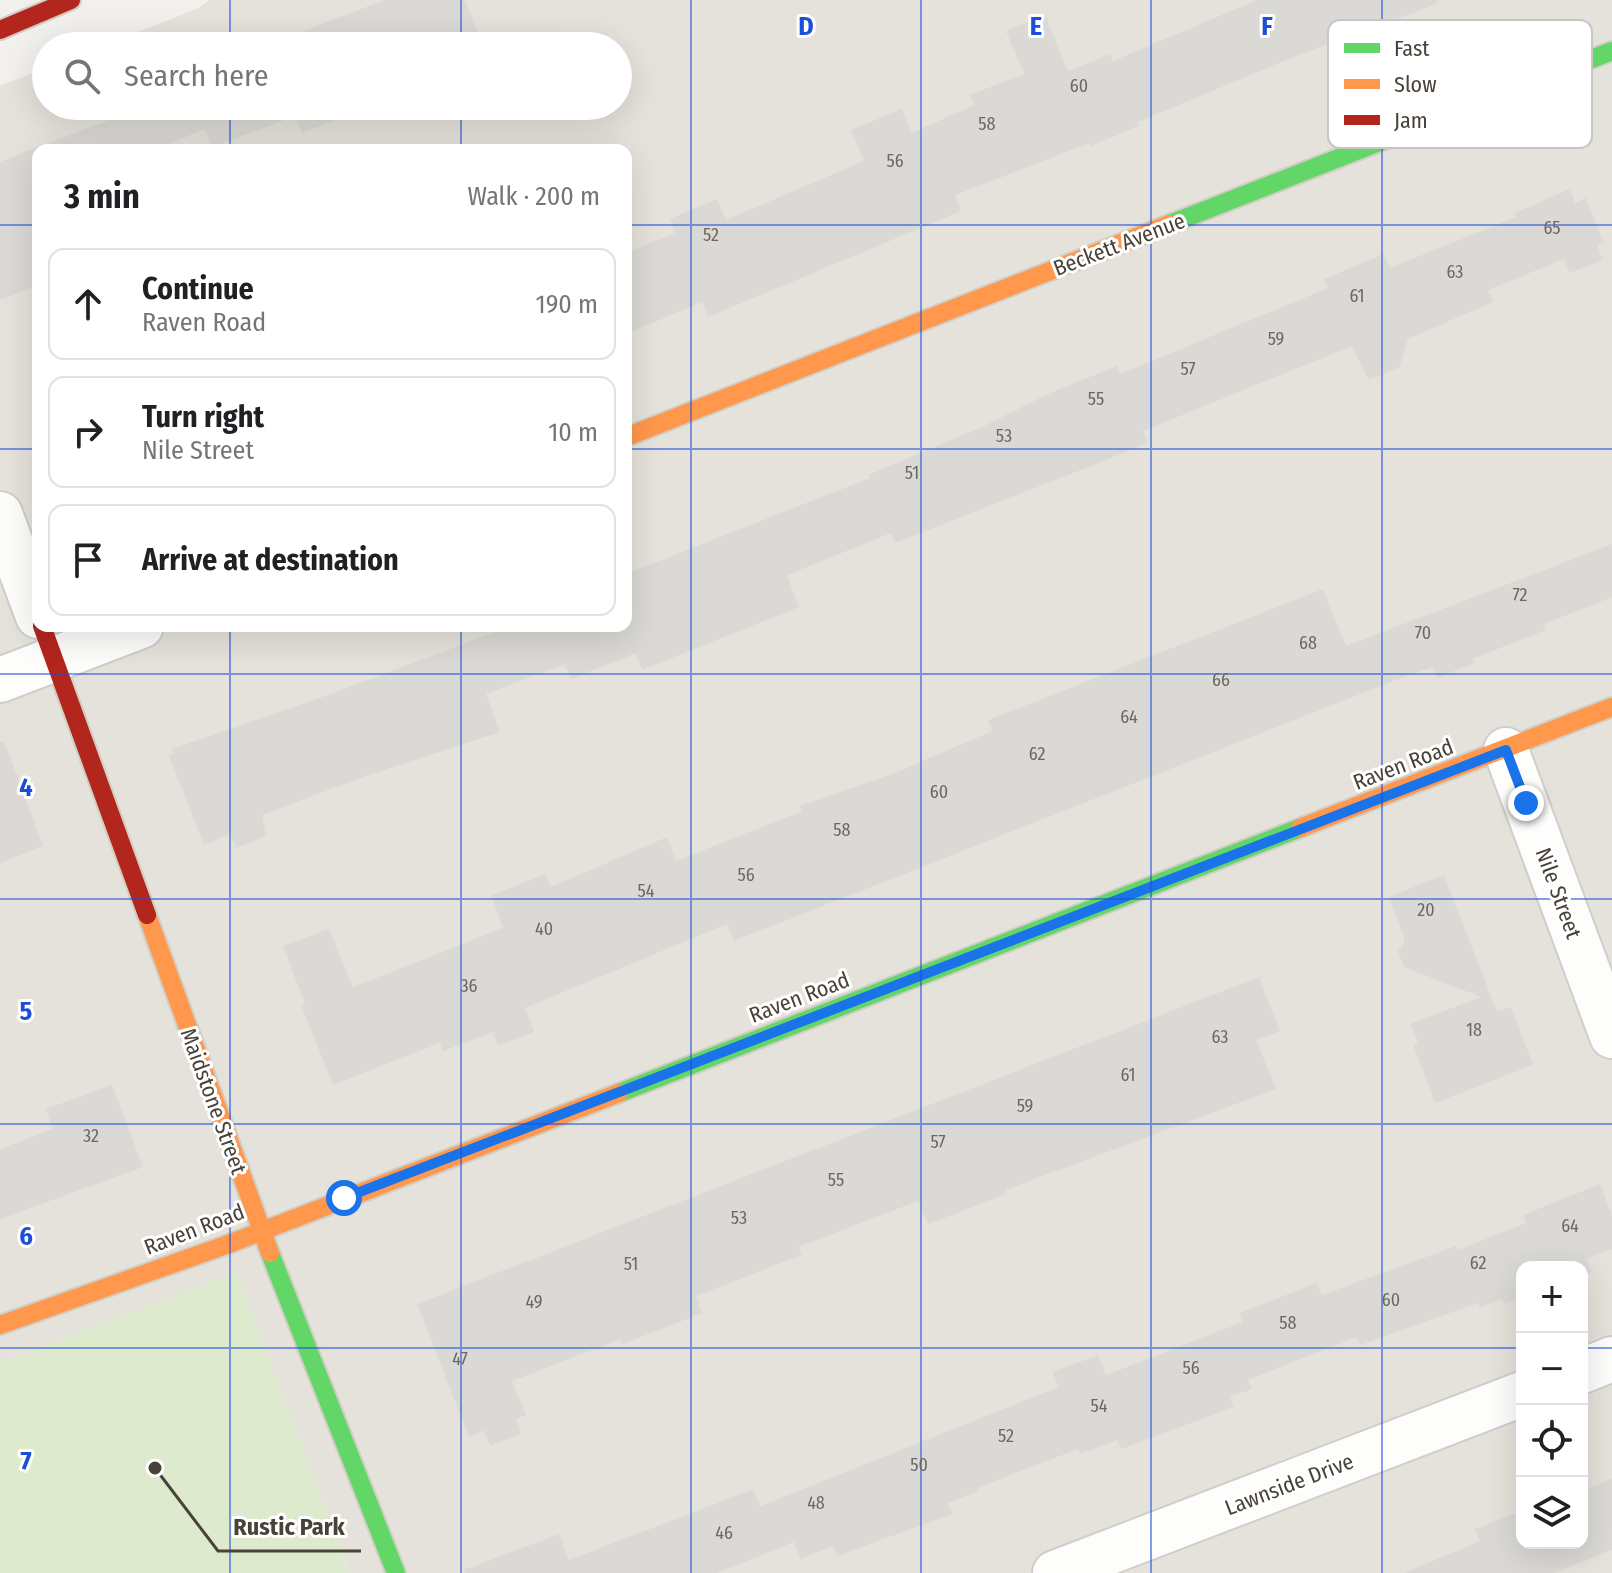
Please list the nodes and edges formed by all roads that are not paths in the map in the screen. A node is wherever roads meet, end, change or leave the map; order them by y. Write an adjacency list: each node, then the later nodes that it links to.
1 (71, 0): 2 (street)
2 (0, 30)
3 (1612, 51): 4 (street, Beckett Avenue)
4 (1592, 59)
5 (1364, 148): 6 (street, Beckett Avenue)
6 (632, 435)
7 (0, 514): 8 (street)
8 (32, 600)
9 (108, 632): 10 (street)
10 (48, 643): 11 (street); 15 (street, Maidstone Street)
11 (0, 680)
12 (1612, 707): 13 (street, Raven Road)
13 (1506, 750): 14 (street, Nile Street); 15 (street, Raven Road)
14 (1612, 1036)
15 (261, 1230): 16 (street, Raven Road); 20 (street, Maidstone Street)
16 (0, 1325)
17 (1612, 1359): 18 (street)
18 (1588, 1369)
19 (1516, 1396): 21 (street, Lawnside Drive)
20 (396, 1573)
21 (1055, 1573)

